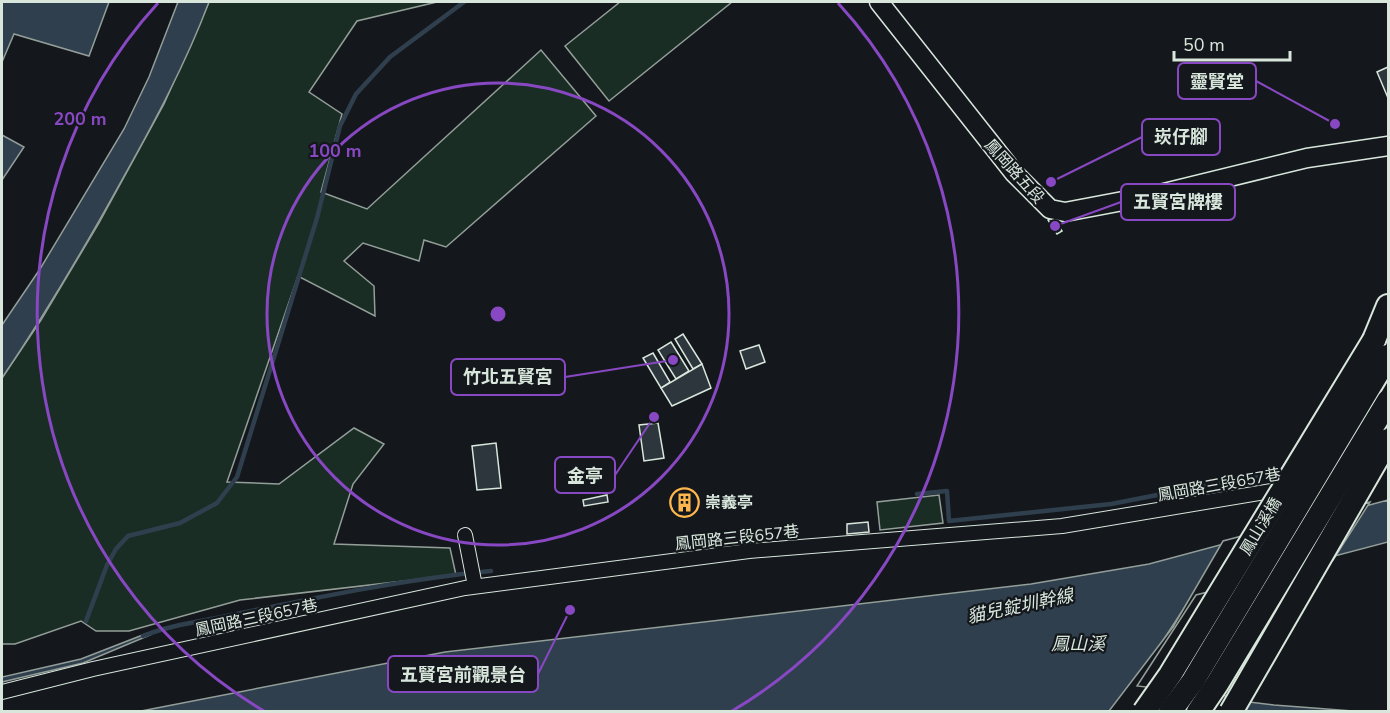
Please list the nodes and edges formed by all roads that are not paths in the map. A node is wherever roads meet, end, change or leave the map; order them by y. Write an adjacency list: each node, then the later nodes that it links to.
1 (879, 2): 2 (street, 鳳岡路五段)
2 (1389, 146)
3 (1389, 306): 4 (main road)
4 (1382, 348): 11 (main road, 鳳山溪橋, bridge); 12 (main road, 鳳山溪橋, bridge)
5 (1389, 401): 13 (main road, bridge)
6 (1389, 440): 14 (main road, bridge)
7 (1389, 465): 9 (street, 鳳岡路三段657巷)
8 (465, 535): 9 (street)
9 (476, 586): 10 (street, 鳳岡路三段657巷)
10 (2, 692)
11 (1144, 711)
12 (1170, 711)
13 (1198, 711)
14 (1231, 711)

